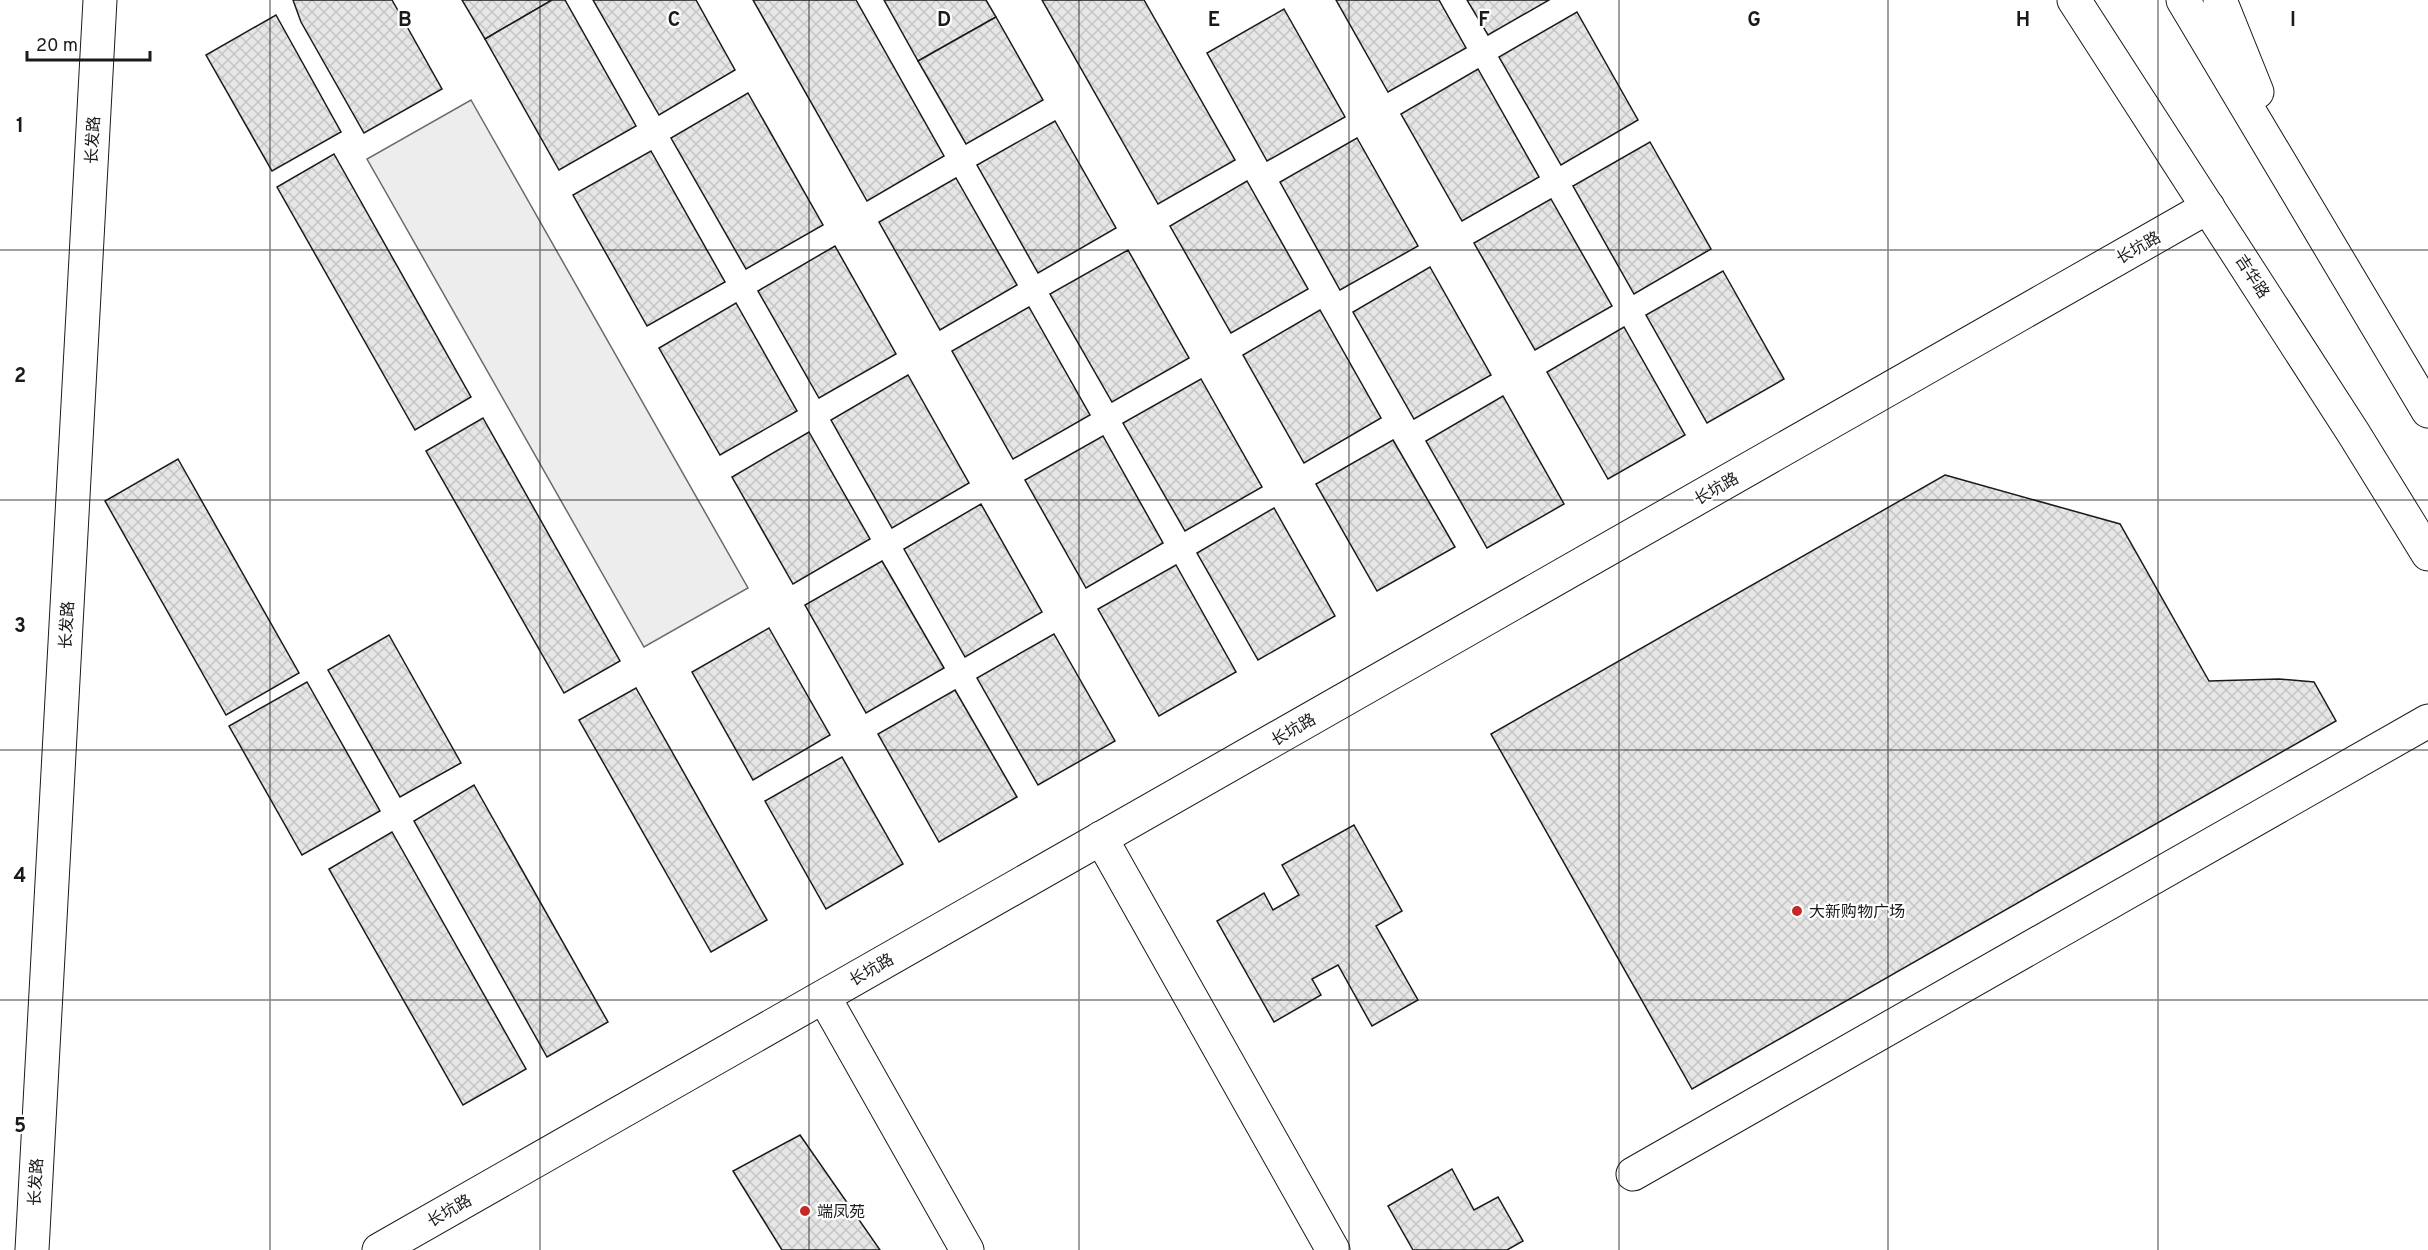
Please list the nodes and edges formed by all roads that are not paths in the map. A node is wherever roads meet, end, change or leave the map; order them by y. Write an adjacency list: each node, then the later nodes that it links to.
1 (100, 0): 13 (street, 长发路)
2 (2074, 0): 6 (street, 吉华路)
3 (2183, 0): 5 (street)
4 (2220, 0): 5 (street)
5 (2293, 183): 7 (street)
6 (2208, 207): 8 (street, 吉华路); 10 (street, 长坑路)
7 (2428, 411)
8 (2428, 554)
9 (2428, 721): 12 (street)
10 (1101, 838): 11 (street, 长坑路); 16 (street)
11 (824, 997): 14 (street, 长坑路); 15 (street)
12 (1633, 1174)
13 (32, 1250)
14 (379, 1250)
15 (967, 1250)
16 (1333, 1250)

